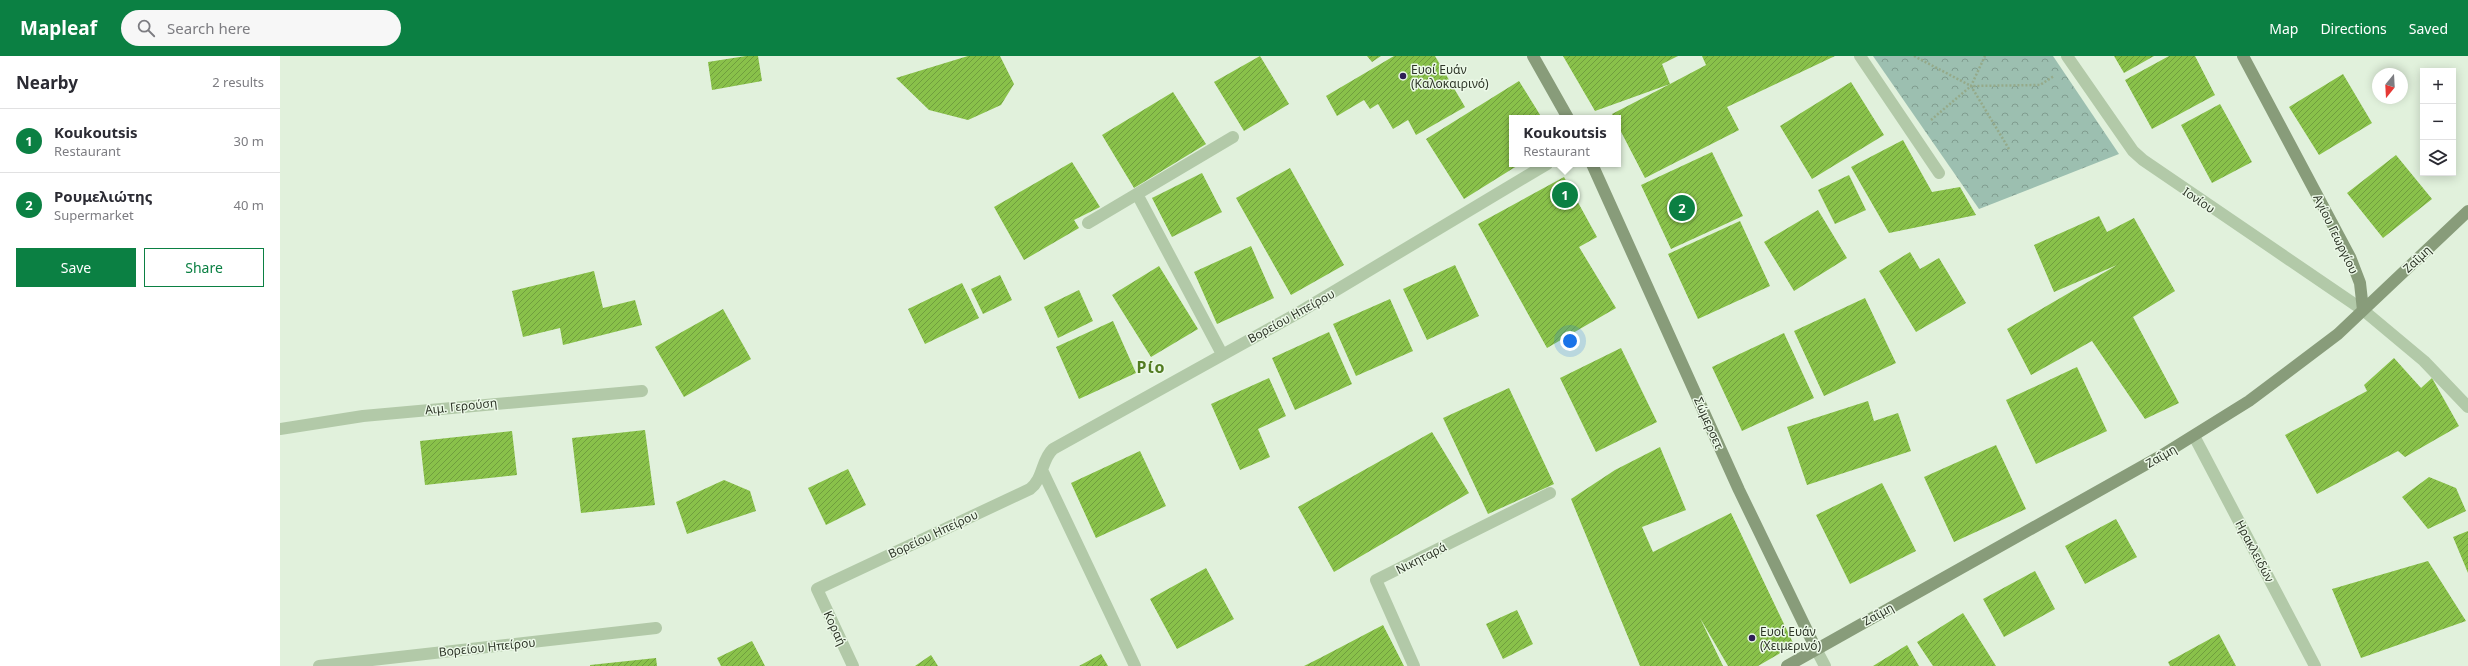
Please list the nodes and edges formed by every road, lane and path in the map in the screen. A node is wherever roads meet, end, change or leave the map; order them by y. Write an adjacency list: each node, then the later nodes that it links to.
1 (1533, 56): 8 (street)
2 (1860, 56): 9 (street)
3 (1914, 56): 7 (path)
4 (1985, 56): 7 (path)
5 (2243, 56): 18 (street, Αγίου Γεωργίου)
6 (2070, 60): 7 (path); 18 (street, Ιονίου)
7 (1971, 86): 9 (path); 11 (path)
8 (1566, 115)
9 (1913, 134): 14 (street)
10 (1233, 137): 15 (street)
11 (2010, 149)
12 (1542, 167): 19 (street, Βορείου Ηπείρου)
13 (1593, 167): 28 (street, Σώμερσετ)
14 (1939, 172)
15 (1136, 194): 17 (street); 19 (street)
16 (2468, 211): 18 (street, Ζαΐμη)
17 (1088, 223)
18 (2363, 310): 21 (street); 23 (street, Ζαΐμη)
19 (1222, 354): 24 (street, Βορείου Ηπείρου)
20 (642, 391): 22 (street, Αιμ. Γερούση)
21 (2468, 407)
22 (280, 429)
23 (2194, 436): 28 (street, Ζαΐμη); 35 (street, Ηρακλειδών)
24 (1043, 472): 26 (street, Βορείου Ηπείρου); 31 (street)
25 (1550, 493): 32 (street, Νικηταρά)
26 (817, 589): 30 (street, Κοραή)
27 (656, 628): 29 (street, Βορείου Ηπείρου)
28 (1816, 649): 33 (street); 34 (street)
29 (319, 666)
30 (853, 666)
31 (1135, 666)
32 (1414, 666)
33 (1787, 666)
34 (1825, 666)
35 (2315, 666)

